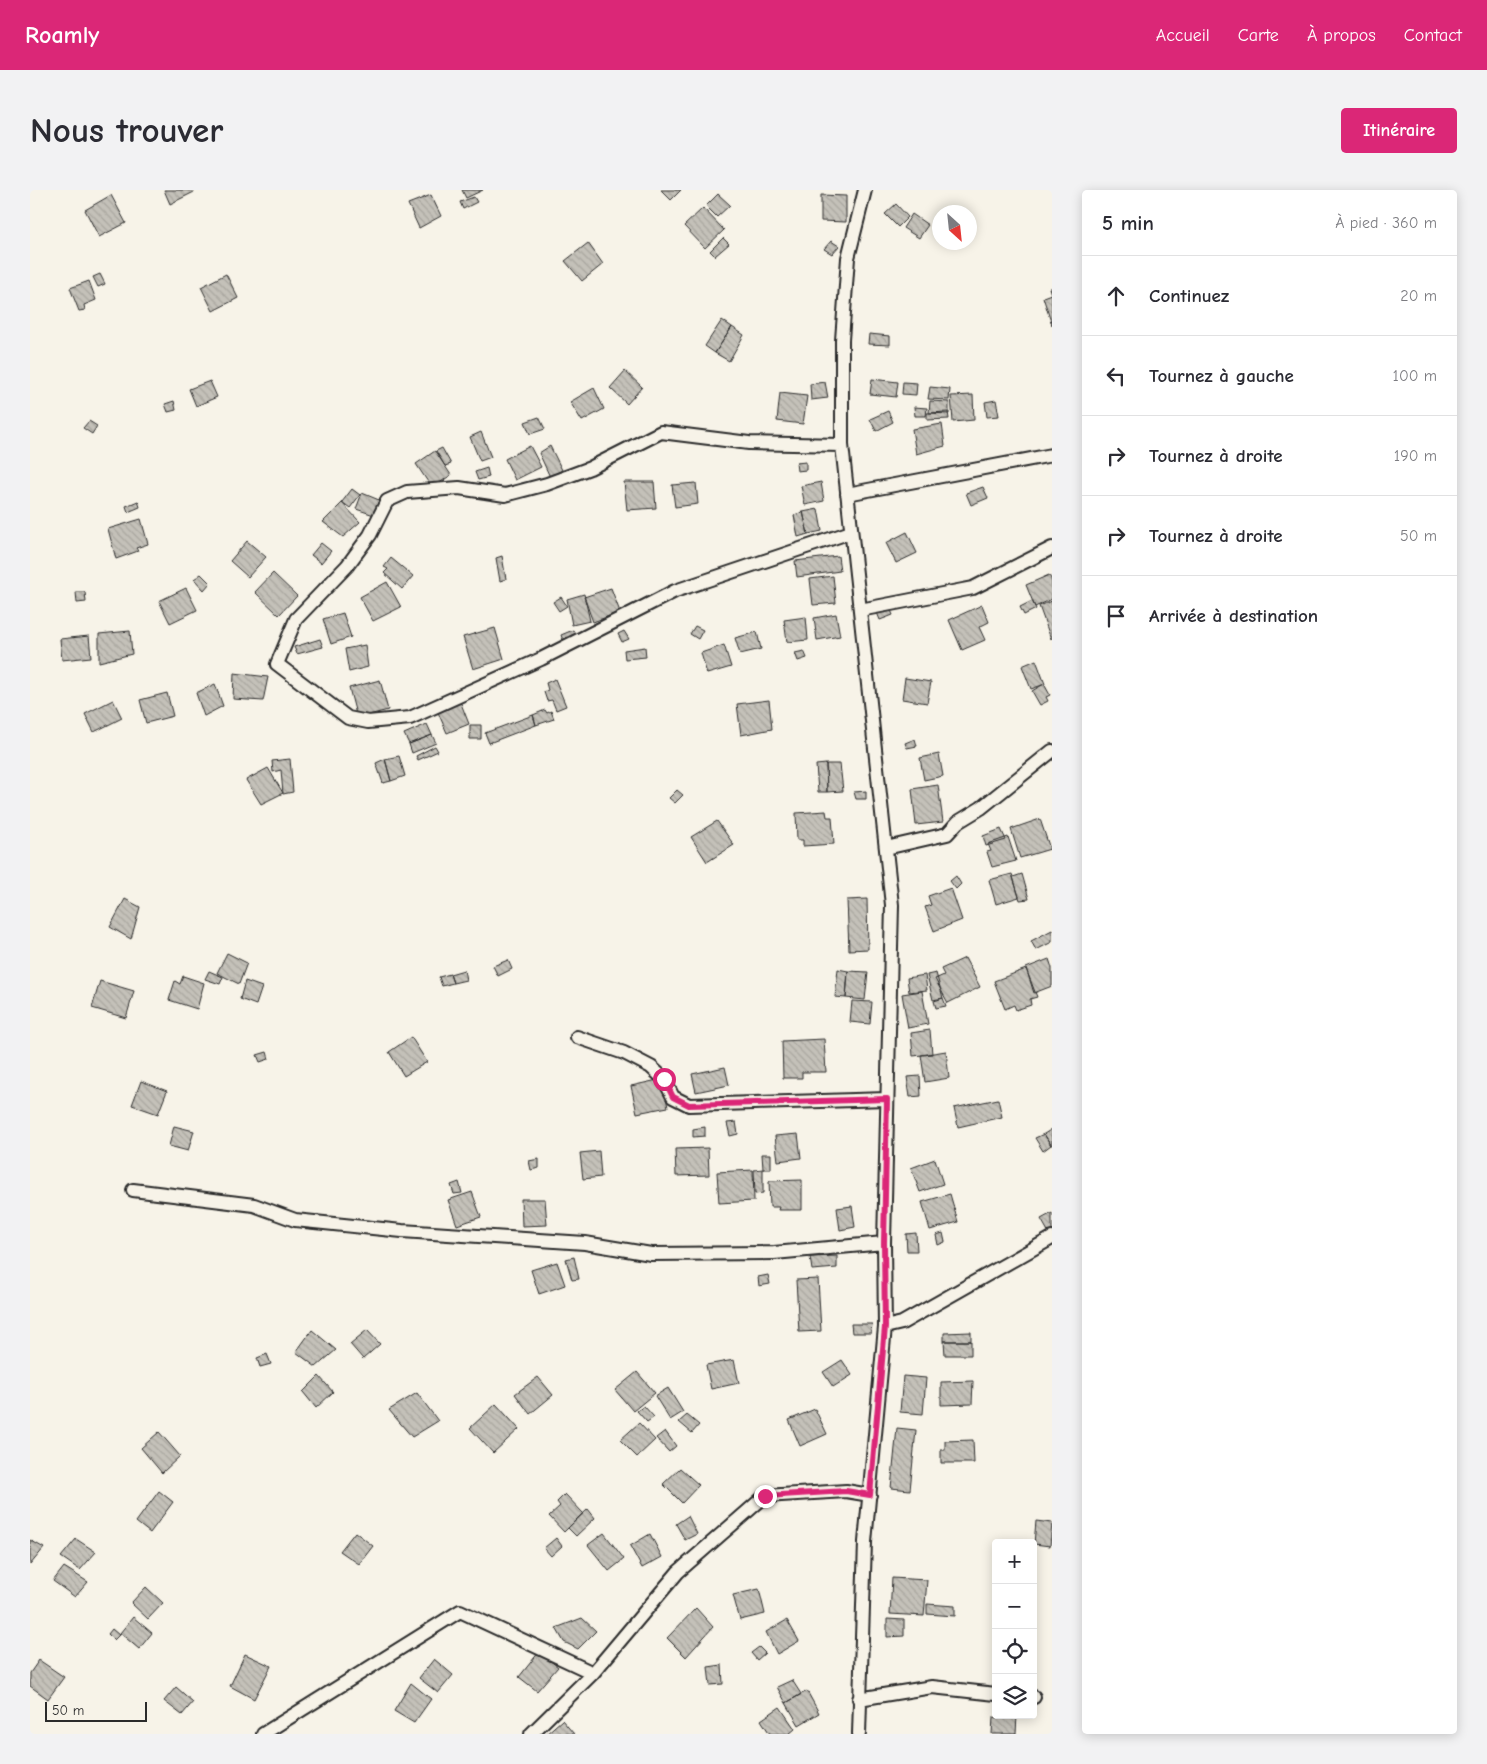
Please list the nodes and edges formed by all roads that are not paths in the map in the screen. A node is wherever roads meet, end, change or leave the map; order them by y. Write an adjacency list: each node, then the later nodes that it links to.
1 (865, 190): 2 (street)
2 (842, 445): 4 (street); 5 (street)
3 (1052, 455): 4 (street)
4 (847, 494): 5 (street)
5 (852, 532): 7 (street)
6 (1052, 548): 7 (street)
7 (860, 610): 9 (street)
8 (1052, 751): 9 (street)
9 (886, 848): 11 (street)
10 (577, 1036): 11 (street)
11 (887, 1099): 14 (street)
12 (133, 1190): 14 (street)
13 (1052, 1238): 15 (street)
14 (884, 1243): 15 (street)
15 (885, 1327): 16 (street)
16 (870, 1495): 17 (street); 19 (street)
17 (593, 1673): 20 (street); 21 (street)
18 (992, 1694): 19 (street)
19 (859, 1699): 22 (street)
20 (263, 1734)
21 (531, 1734)
22 (859, 1734)

